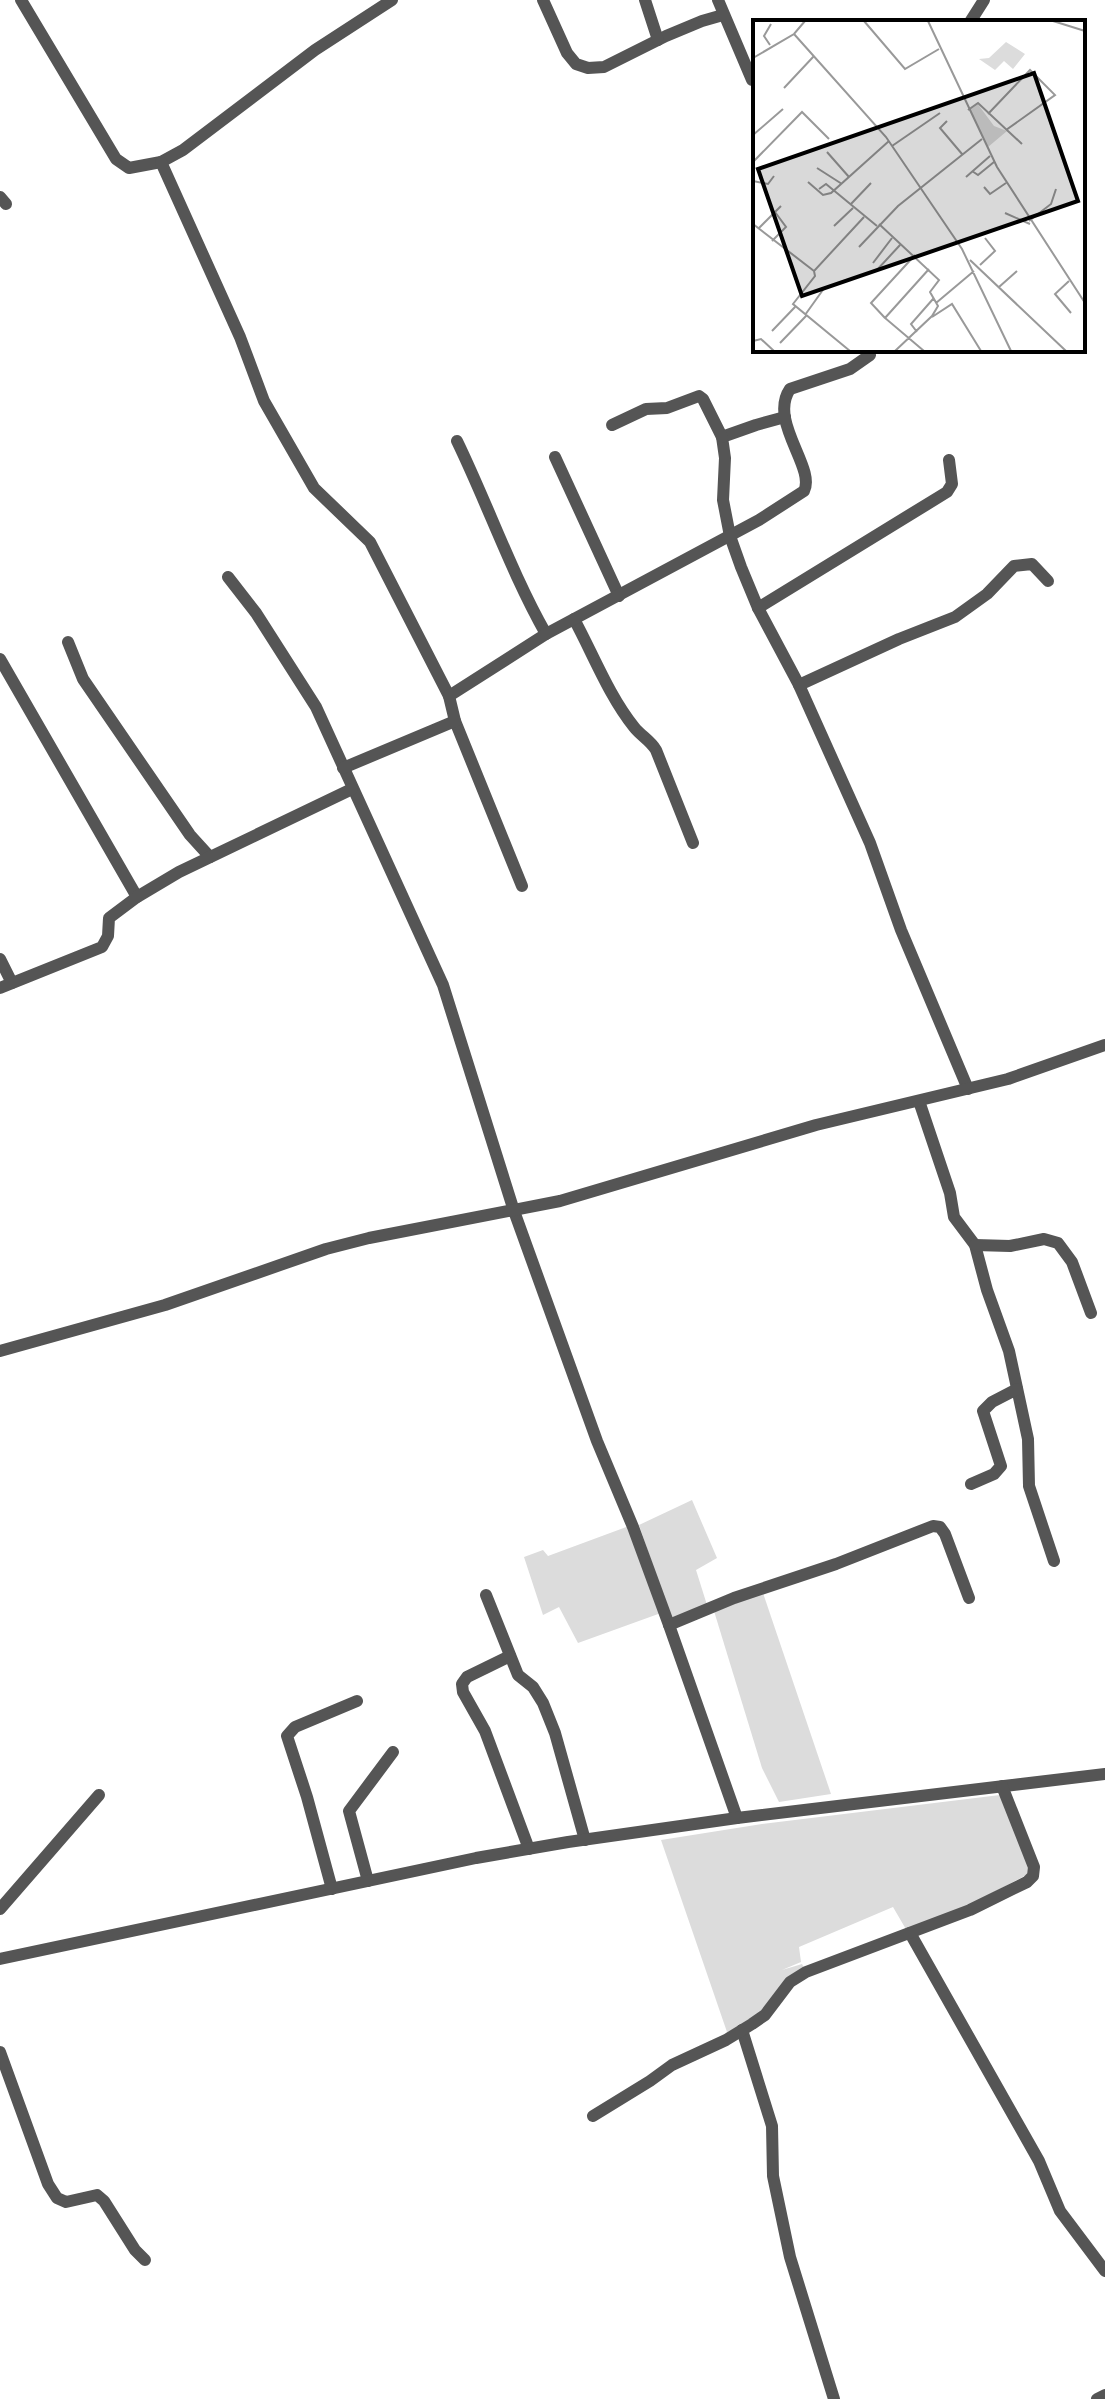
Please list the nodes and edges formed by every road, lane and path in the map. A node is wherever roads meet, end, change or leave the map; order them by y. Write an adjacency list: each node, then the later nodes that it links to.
1 (21, 0): 11 (street)
2 (392, 0): 11 (street)
3 (543, 0): 9 (street)
4 (645, 0): 9 (street)
5 (718, 0): 7 (street)
6 (984, 0): 8 (street)
7 (723, 15): 9 (street); 10 (street)
8 (971, 20)
9 (658, 40)
10 (752, 80)
11 (161, 162): 29 (street)
12 (870, 355): 13 (street)
13 (785, 417): 15 (street); 19 (street)
14 (612, 425): 15 (street)
15 (722, 437): 19 (street)
16 (457, 441): 25 (street)
17 (555, 457): 22 (street)
18 (949, 460): 23 (street)
19 (730, 536): 22 (street); 23 (street)
20 (228, 577): 31 (street)
21 (1048, 581): 28 (street)
22 (619, 596): 24 (street)
23 (758, 608): 28 (street)
24 (574, 619): 25 (street); 33 (street)
25 (546, 634): 29 (street)
26 (68, 642): 34 (street)
27 (0, 659): 36 (street)
28 (799, 685): 40 (street)
29 (449, 696): 30 (street)
30 (455, 721): 31 (street); 35 (street)
31 (343, 768): 32 (street)
32 (352, 789): 34 (street); 42 (street)
33 (693, 843)
34 (210, 857): 36 (street)
35 (522, 886)
36 (137, 897): 38 (street)
37 (0, 959): 38 (street)
38 (6, 986)
39 (1105, 1045): 40 (street)
40 (968, 1089): 41 (street)
41 (919, 1101): 42 (street); 43 (street)
42 (514, 1211): 45 (street); 51 (street)
43 (975, 1245): 44 (street); 46 (street)
44 (1091, 1313)
45 (0, 1351)
46 (1017, 1389): 47 (street); 48 (street)
47 (971, 1484)
48 (1054, 1561)
49 (486, 1595): 52 (street)
50 (969, 1598): 51 (street)
51 (669, 1625): 58 (street)
52 (510, 1656): 59 (street); 60 (street)
53 (357, 1701): 62 (street)
54 (393, 1752): 61 (street)
55 (1105, 1774): 56 (street)
56 (1002, 1786): 58 (street); 64 (street)
57 (99, 1795): 63 (street)
58 (737, 1818): 59 (street)
59 (585, 1840): 60 (street)
60 (529, 1849): 61 (street)
61 (368, 1881): 62 (street)
62 (332, 1889): 65 (street)
63 (0, 1909)
64 (910, 1933): 66 (street); 70 (street)
65 (0, 1959)
66 (742, 2030): 68 (street); 72 (street)
67 (0, 2052): 69 (street)
68 (593, 2116)
69 (145, 2260)
70 (1105, 2271)
71 (1105, 2395): 73 (street)
72 (834, 2399)
73 (1097, 2399)

